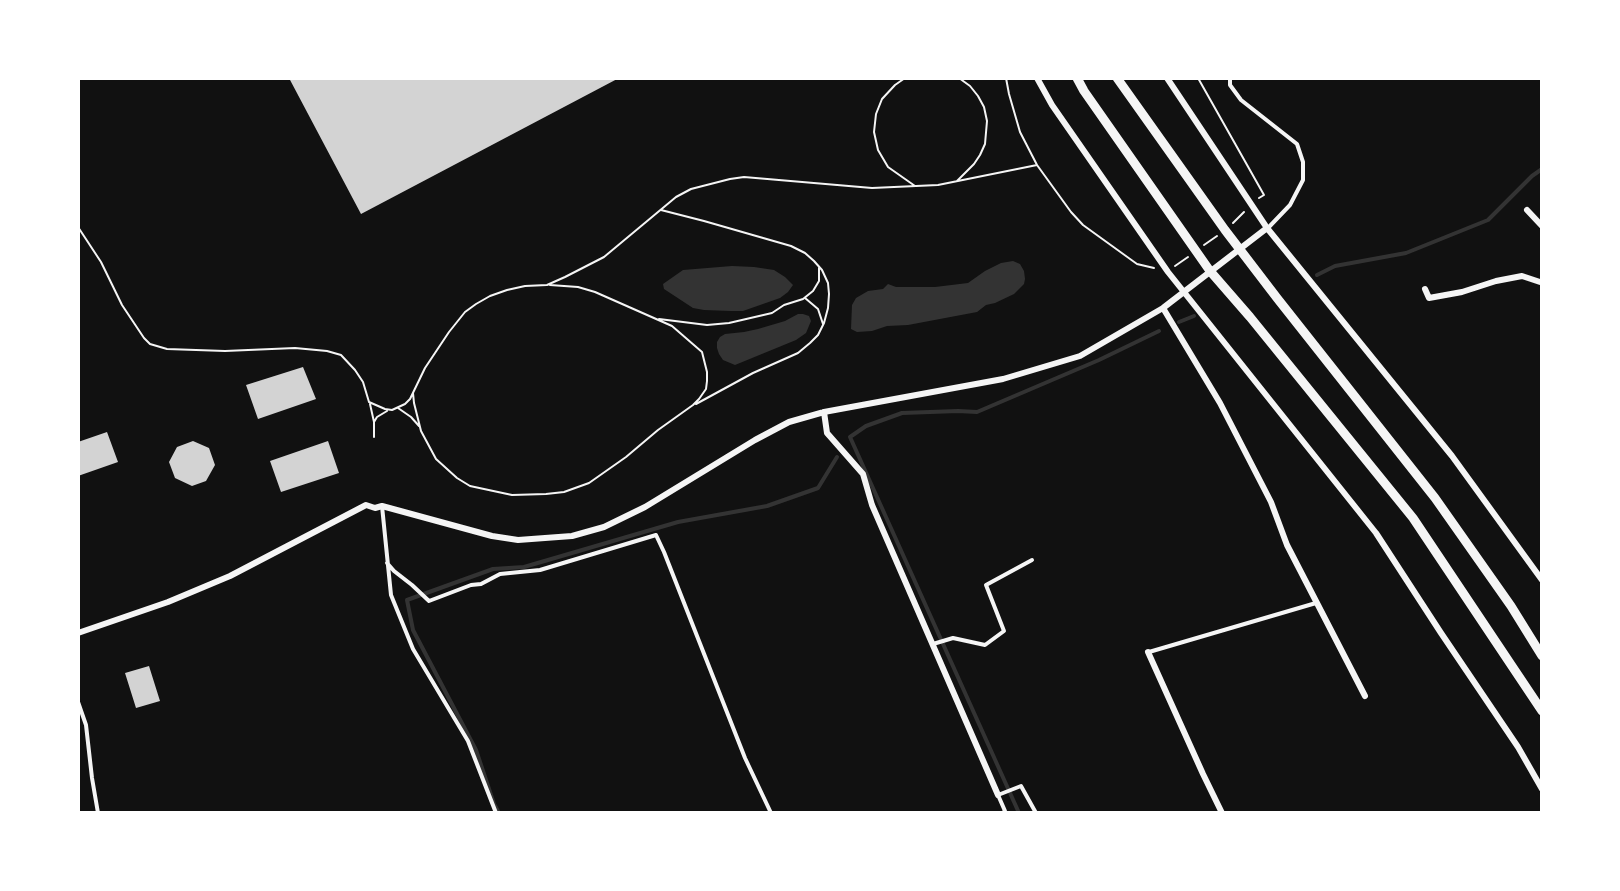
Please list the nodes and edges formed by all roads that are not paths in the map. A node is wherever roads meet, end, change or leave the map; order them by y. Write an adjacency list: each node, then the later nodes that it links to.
1 (1037, 78): 13 (street)
2 (1077, 78): 10 (street)
3 (1117, 78): 9 (street)
4 (1167, 78): 8 (street)
5 (1230, 78): 8 (lane)
6 (1527, 210): 7 (street)
7 (1542, 226)
8 (1267, 228): 9 (street); 19 (street)
9 (1240, 248): 10 (street); 24 (street)
10 (1210, 271): 13 (street); 27 (street)
11 (1542, 282): 12 (street)
12 (1425, 289)
13 (1185, 292): 14 (street); 28 (street)
14 (1163, 308): 15 (street); 20 (street)
15 (824, 412): 16 (street); 22 (street)
16 (382, 506): 18 (lane); 21 (street)
17 (1032, 560): 22 (lane)
18 (387, 562): 31 (lane); 32 (lane)
19 (1542, 580)
20 (1316, 603): 23 (lane); 25 (street)
21 (78, 633)
22 (933, 644): 29 (street)
23 (1148, 652): 35 (street)
24 (1542, 656)
25 (1365, 696)
26 (78, 702): 30 (lane)
27 (1542, 711)
28 (1542, 789)
29 (998, 795): 33 (lane); 34 (lane)
30 (98, 813)
31 (496, 813)
32 (771, 813)
33 (1003, 813)
34 (1036, 813)
35 (1222, 813)

